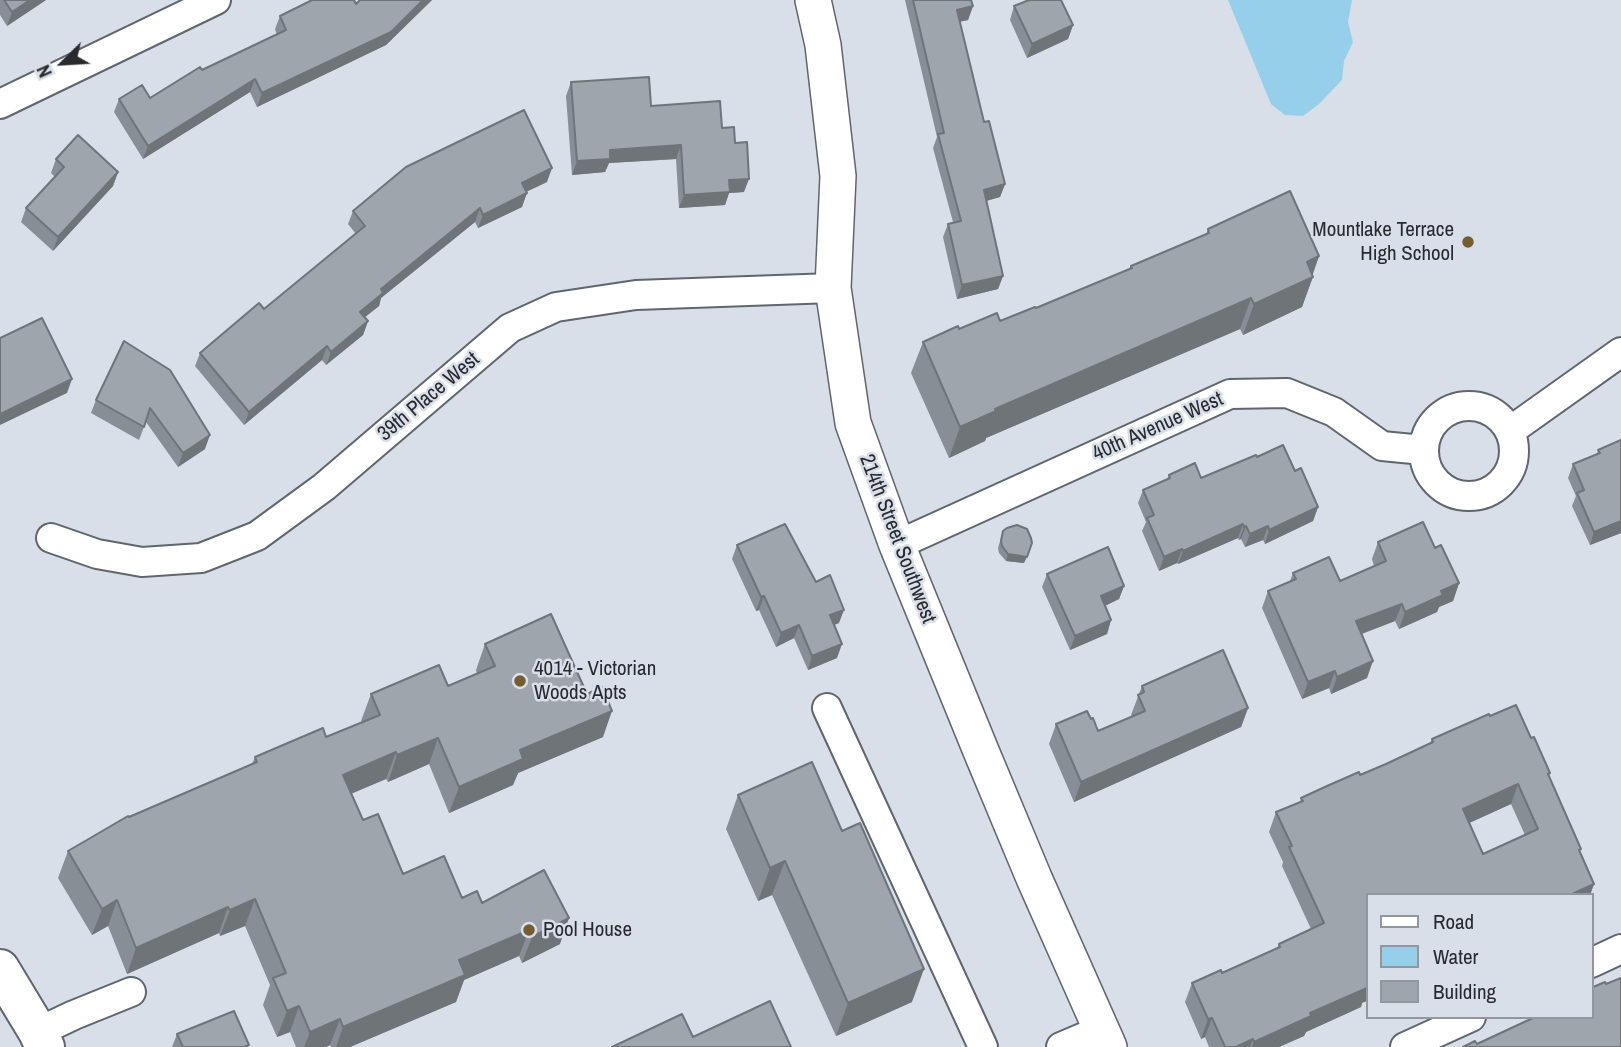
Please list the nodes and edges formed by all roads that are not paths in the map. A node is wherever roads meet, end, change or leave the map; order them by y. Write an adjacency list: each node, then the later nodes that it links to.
1 (216, 0): 3 (street)
2 (813, 0): 4 (street, 214th Street Southwest)
3 (0, 104)
4 (833, 288): 8 (street, 39th Place West); 9 (street, 214th Street Southwest)
5 (1621, 352): 6 (street)
6 (1510, 431): 7 (street); 7 (street)
7 (1423, 450): 9 (street, 40th Avenue West)
8 (51, 538)
9 (897, 545): 16 (street, 214th Street Southwest)
10 (827, 708): 18 (street)
11 (1621, 949): 12 (street)
12 (1593, 961)
13 (0, 969): 17 (main road)
14 (131, 992): 17 (street)
15 (1467, 1019): 20 (street)
16 (1105, 1038): 19 (street)
17 (41, 1040)
18 (983, 1047)
19 (1061, 1047)
20 (1405, 1047)

